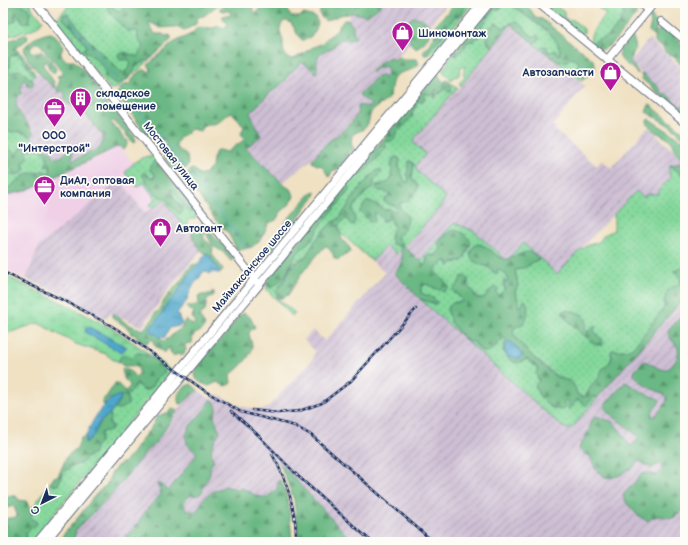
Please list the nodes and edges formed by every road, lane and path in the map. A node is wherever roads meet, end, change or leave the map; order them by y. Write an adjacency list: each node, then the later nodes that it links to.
1 (36, 3): 12 (main road, Мостовая улица)
2 (482, 3): 12 (main road, Маймаксанское шоссе)
3 (490, 3): 12 (main road, Маймаксанское шоссе)
4 (538, 3): 10 (main road)
5 (639, 3): 7 (street)
6 (654, 3): 7 (main road)
7 (648, 11): 10 (main road)
8 (661, 21): 9 (street)
9 (685, 41)
10 (607, 60): 11 (main road)
11 (685, 123)
12 (257, 282): 13 (main road, Маймаксанское шоссе); 14 (main road, Маймаксанское шоссе)
13 (37, 542)
14 (45, 542)

